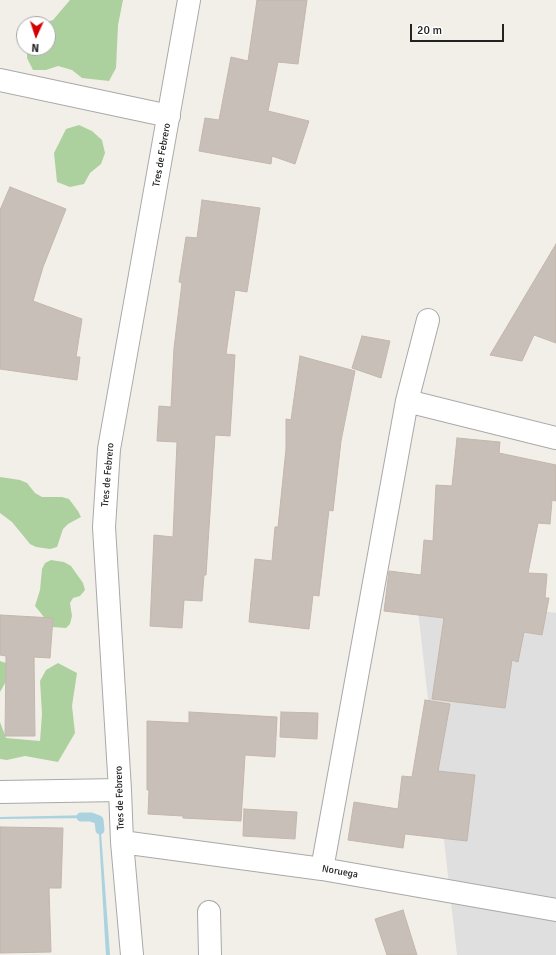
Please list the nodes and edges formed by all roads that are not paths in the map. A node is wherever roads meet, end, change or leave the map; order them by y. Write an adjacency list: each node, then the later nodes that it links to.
1 (189, 0): 3 (street, Tres de Febrero)
2 (0, 80): 3 (street)
3 (168, 116): 7 (street, Tres de Febrero)
4 (428, 320): 5 (street)
5 (407, 401): 6 (street); 10 (street)
6 (556, 438)
7 (120, 790): 8 (street); 9 (street, Tres de Febrero)
8 (0, 792)
9 (122, 842): 10 (street, Noruega); 13 (street, Tres de Febrero)
10 (322, 869): 11 (street, Noruega)
11 (556, 906)
12 (209, 912): 14 (street)
13 (132, 955)
14 (210, 955)

